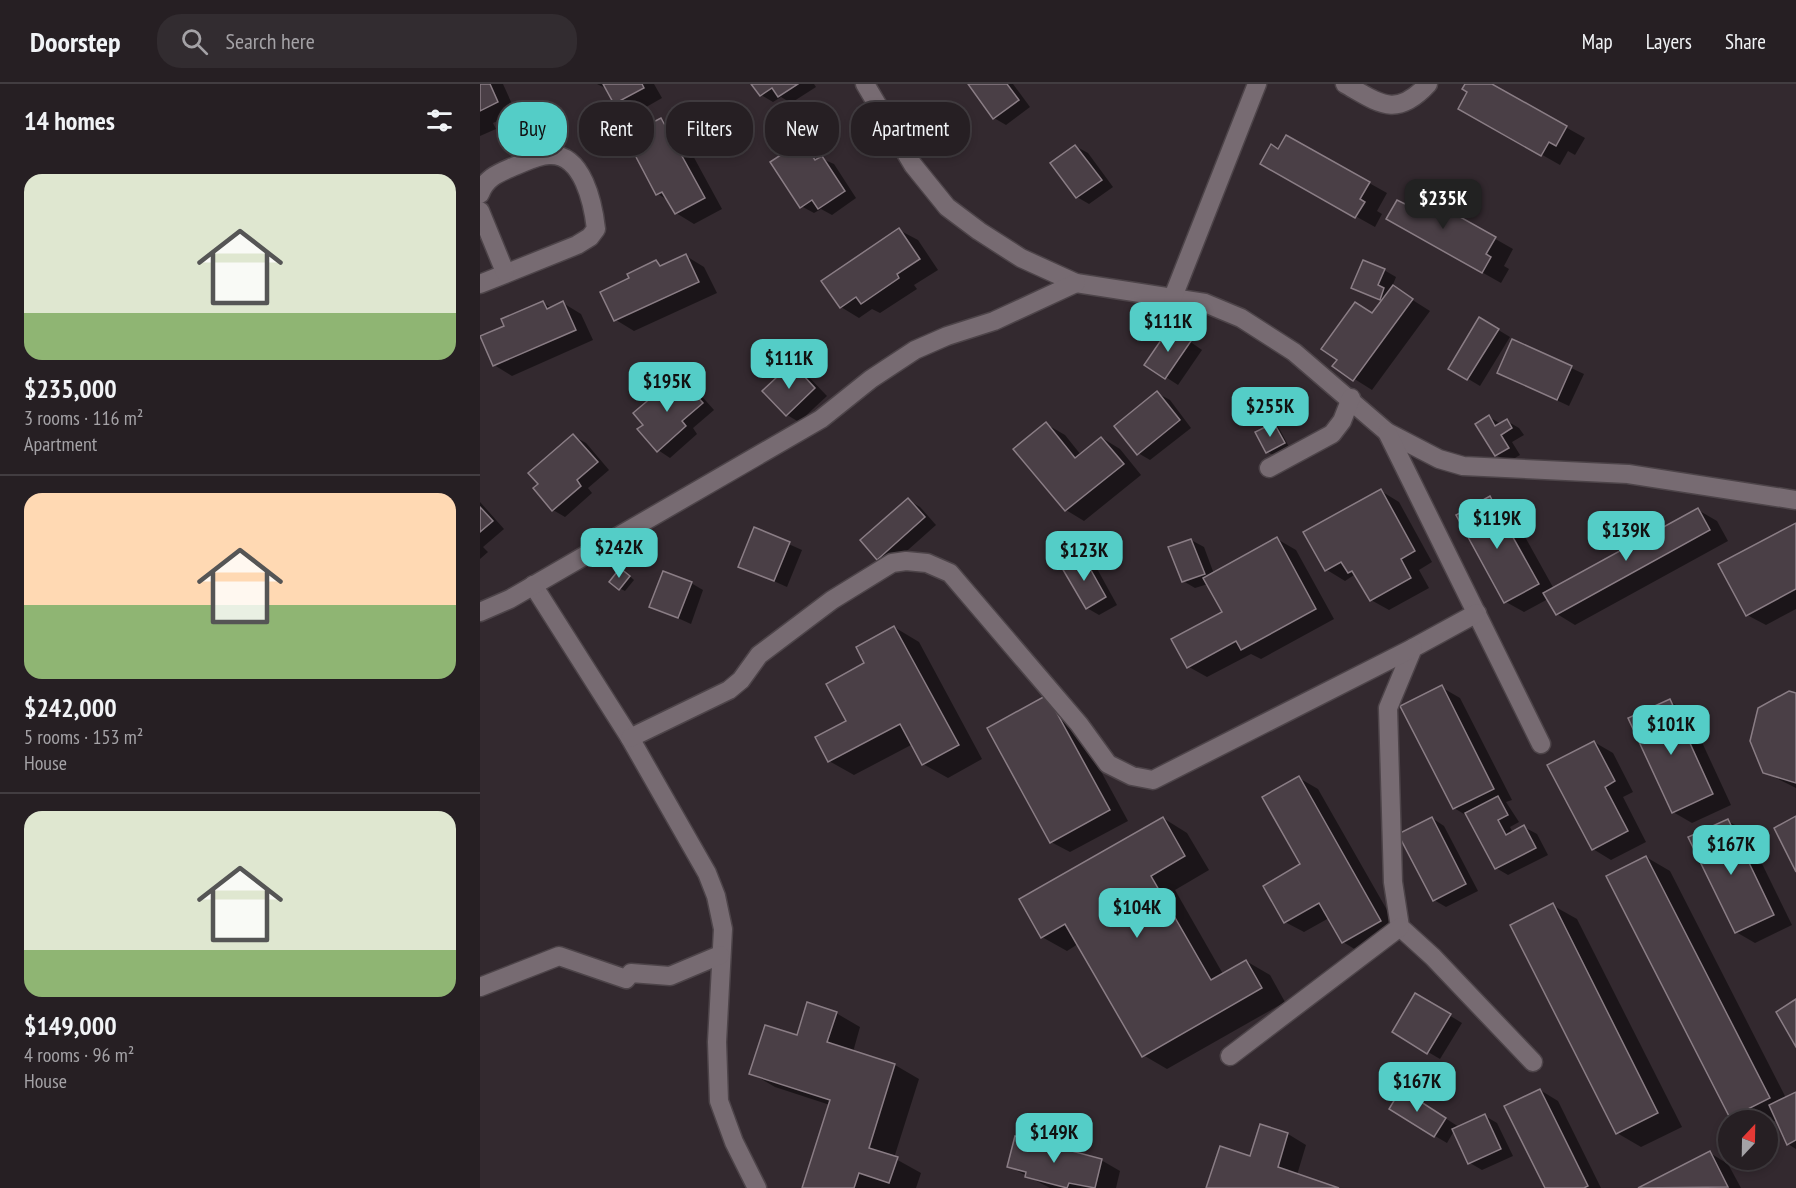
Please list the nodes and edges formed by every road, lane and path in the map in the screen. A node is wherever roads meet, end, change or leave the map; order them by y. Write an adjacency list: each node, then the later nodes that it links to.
1 (865, 84): 8 (street)
2 (1257, 84): 10 (street)
3 (1345, 84): 4 (street)
4 (1428, 84)
5 (480, 194): 7 (street)
6 (480, 211): 7 (street)
7 (505, 272): 9 (street)
8 (1076, 283): 10 (street); 15 (street)
9 (480, 284)
10 (1173, 297): 11 (street)
11 (1350, 398): 12 (street); 13 (street)
12 (1388, 432): 14 (street); 17 (street)
13 (1269, 468)
14 (1796, 500)
15 (532, 585): 16 (street); 19 (street)
16 (480, 612)
17 (1477, 613): 18 (street); 20 (street)
18 (1413, 648): 19 (street); 21 (street)
19 (630, 738): 22 (street)
20 (1541, 744)
21 (1400, 927): 24 (street); 25 (street)
22 (720, 955): 23 (street); 26 (street)
23 (480, 987)
24 (1230, 1056)
25 (1533, 1062)
26 (757, 1188)

